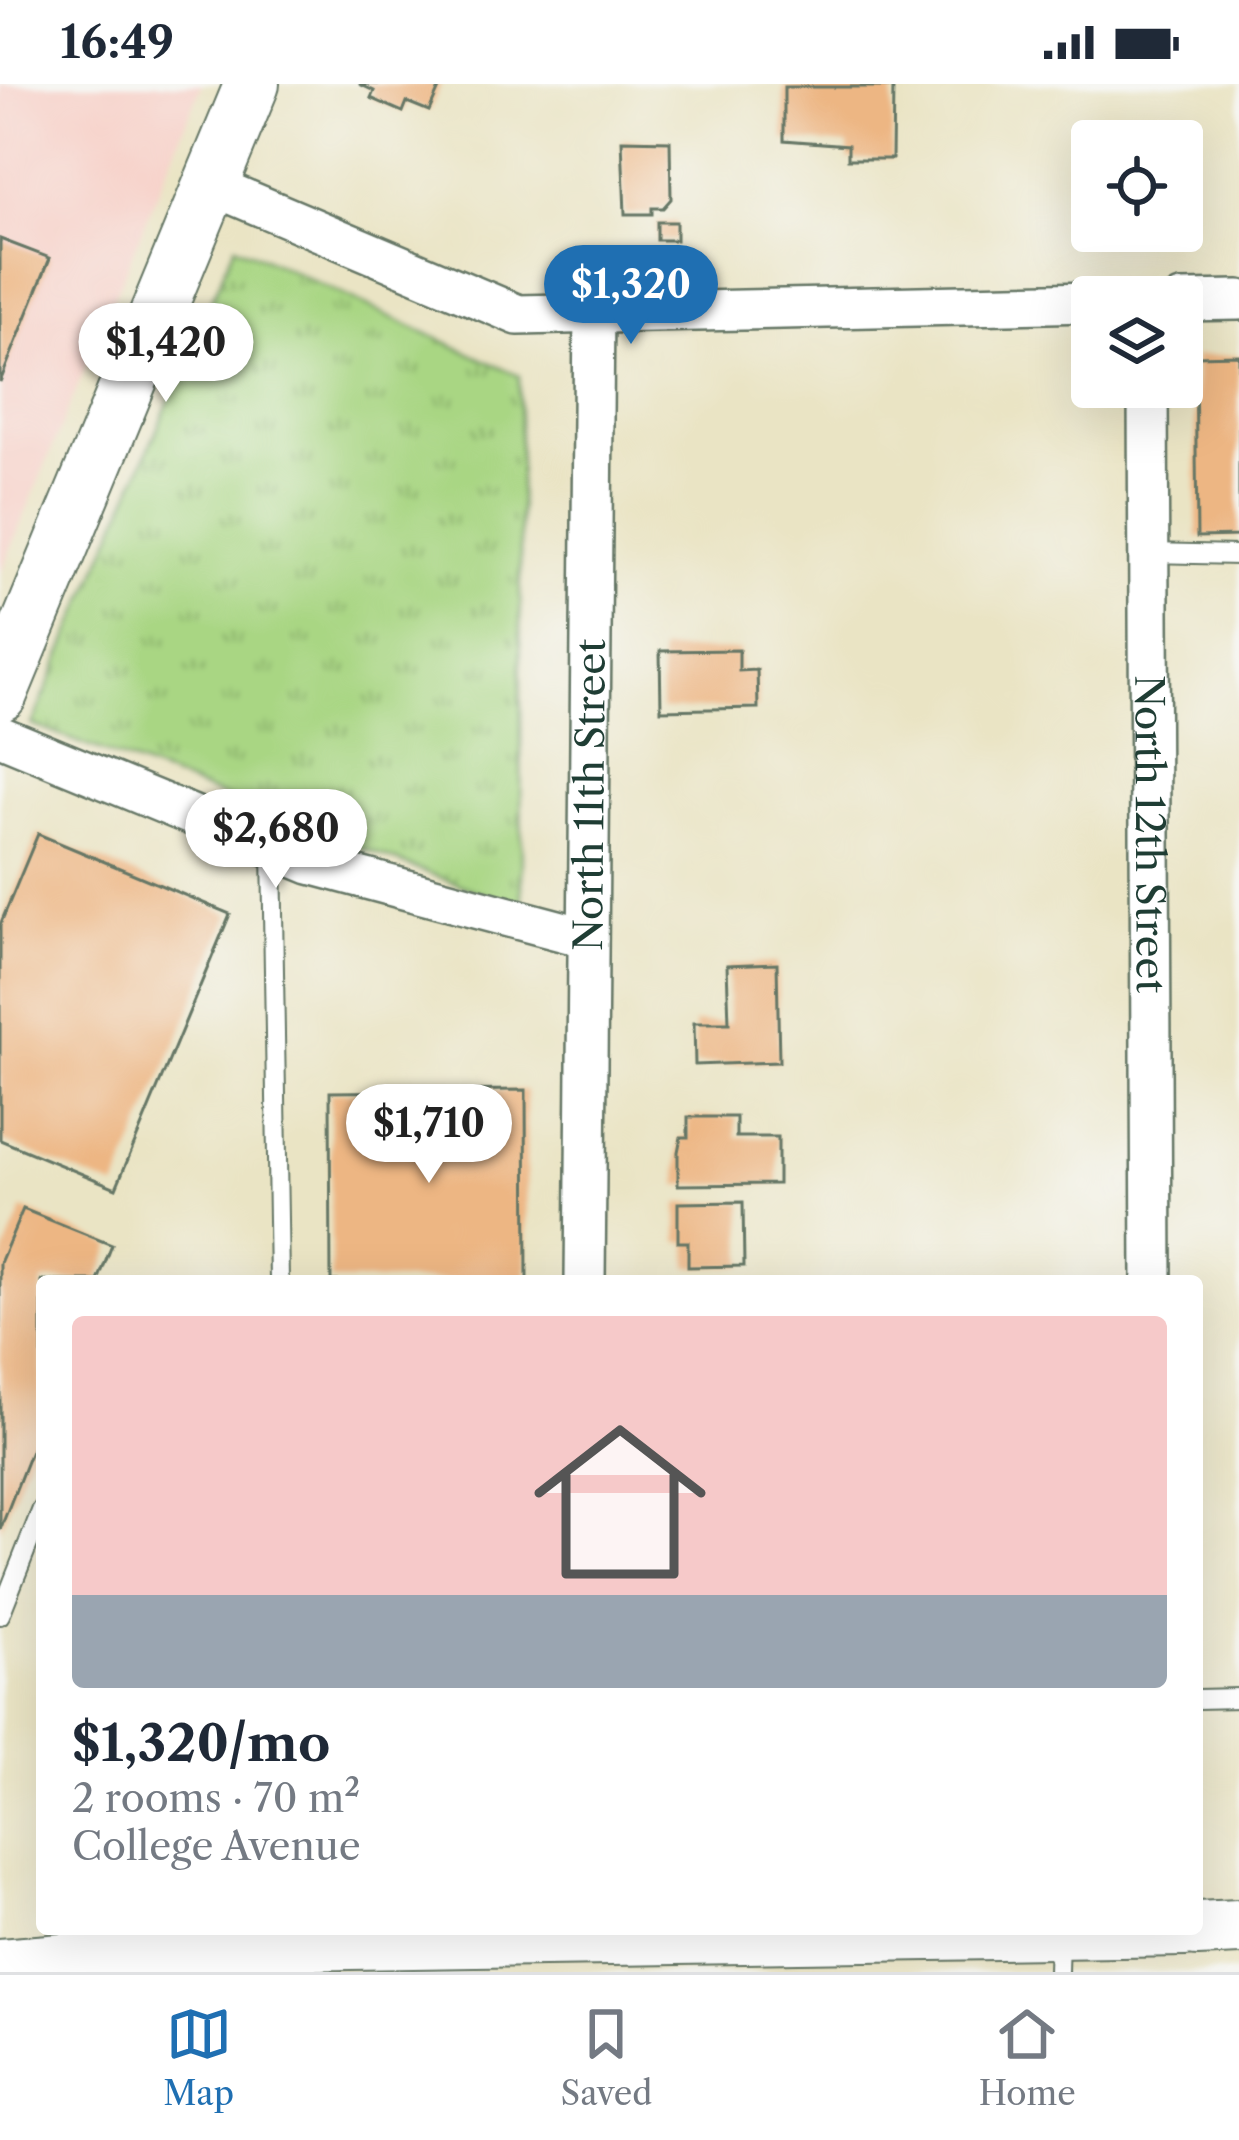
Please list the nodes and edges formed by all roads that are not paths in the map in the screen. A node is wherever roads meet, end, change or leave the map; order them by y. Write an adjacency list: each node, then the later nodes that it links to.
1 (252, 84): 2 (main road)
2 (211, 185): 6 (street); 10 (main road)
3 (1239, 300): 4 (street)
4 (1203, 301)
5 (1071, 302): 6 (street)
6 (593, 310): 13 (street, North 11th Street)
7 (1148, 408): 8 (street, North 12th Street)
8 (1149, 553): 9 (lane); 16 (street, North 12th Street)
9 (1239, 555)
10 (0, 694)
11 (0, 736): 12 (street)
12 (272, 849): 13 (street); 14 (lane)
13 (588, 938): 15 (street, North 11th Street)
14 (279, 1275)
15 (585, 1275)
16 (1152, 1275)
17 (36, 1524): 18 (lane)
18 (0, 1615)
19 (1239, 1698): 20 (lane)
20 (1203, 1699)
21 (1239, 1928): 22 (main road)
22 (1203, 1929)
23 (386, 1935): 27 (main road)
24 (615, 1935): 28 (main road)
25 (1025, 1935): 28 (main road)
26 (1059, 1935): 30 (lane)
27 (288, 1936): 29 (main road)
28 (908, 1952)
29 (0, 1966)
30 (1058, 1972)

